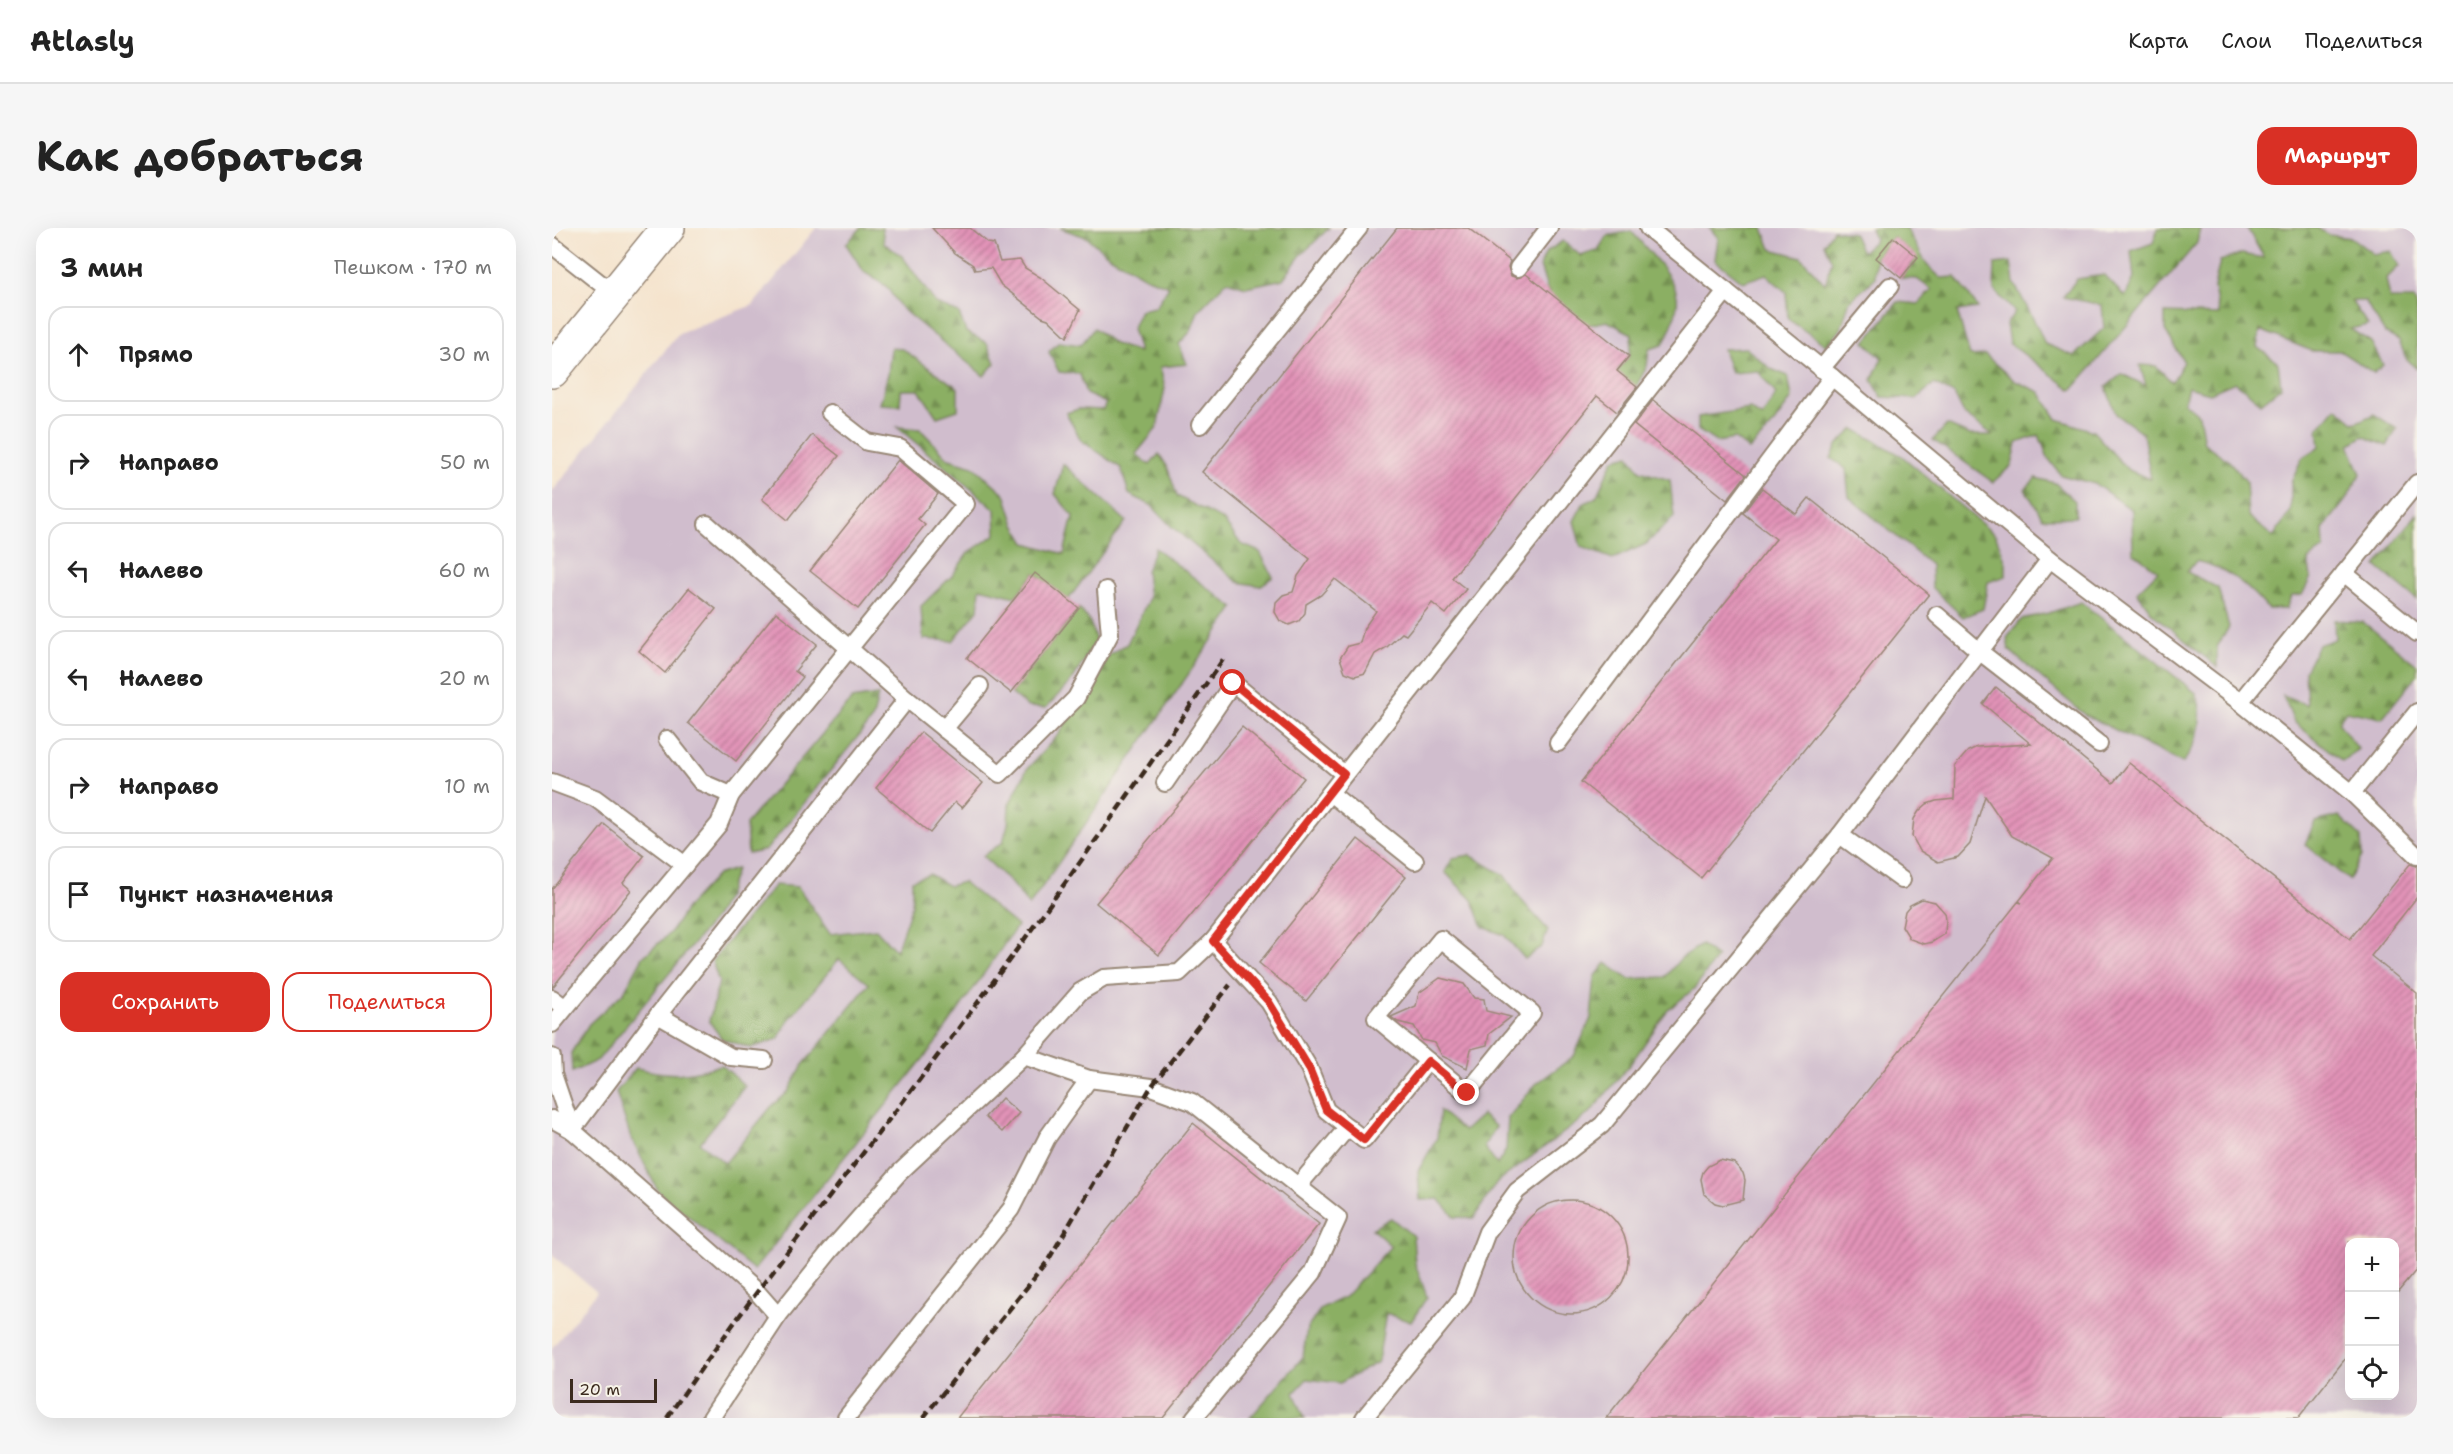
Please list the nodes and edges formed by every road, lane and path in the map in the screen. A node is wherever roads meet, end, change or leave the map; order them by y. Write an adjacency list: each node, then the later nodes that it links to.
1 (668, 228): 9 (main road)
2 (1359, 228): 13 (lane)
3 (1549, 228): 6 (lane)
4 (1648, 228): 8 (lane)
5 (552, 245): 9 (lane)
6 (1518, 268)
7 (1890, 286): 11 (lane)
8 (1726, 291): 11 (lane); 31 (lane)
9 (614, 294): 10 (main road)
10 (552, 371)
11 (1827, 373): 16 (lane); 29 (lane)
12 (830, 413): 21 (lane)
13 (1200, 425)
14 (2417, 483): 17 (lane)
15 (707, 525): 21 (lane)
16 (2050, 559): 22 (lane); 25 (lane)
17 (2344, 573): 20 (lane); 25 (lane)
18 (1106, 590): 27 (lane)
19 (1937, 615): 22 (lane)
20 (2417, 633)
21 (850, 648): 24 (lane); 36 (lane)
22 (1979, 651): 30 (lane); 37 (lane)
23 (980, 686): 27 (lane)
24 (908, 699): 27 (lane); 44 (lane)
25 (2240, 702): 35 (lane)
26 (2417, 712): 35 (lane)
27 (944, 729)
28 (667, 739): 36 (lane)
29 (1558, 743)
30 (2099, 744)
31 (1344, 774): 33 (lane); 34 (lane)
32 (552, 782): 40 (lane)
33 (1165, 783)
34 (1330, 793): 39 (lane); 42 (lane)
35 (2352, 793): 38 (lane)
36 (731, 795): 40 (lane)
37 (1840, 835): 41 (lane); 59 (lane)
38 (2417, 856)
39 (1415, 861)
40 (685, 865): 43 (lane)
41 (1902, 880)
42 (1213, 941): 46 (lane); 52 (lane)
43 (558, 1003): 45 (lane)
44 (658, 1015): 48 (lane); 53 (lane)
45 (552, 1024)
46 (1024, 1056): 50 (lane); 55 (lane)
47 (552, 1057): 53 (lane)
48 (764, 1060)
49 (1428, 1061): 49 (lane); 52 (lane)
50 (1089, 1079): 54 (lane); 57 (lane)
51 (552, 1119): 53 (lane)
52 (1348, 1127): 54 (lane)
53 (572, 1130): 55 (lane)
54 (1298, 1186): 58 (lane)
55 (778, 1316): 56 (lane)
56 (711, 1418)
57 (846, 1418)
58 (1194, 1418)
59 (1364, 1418)

